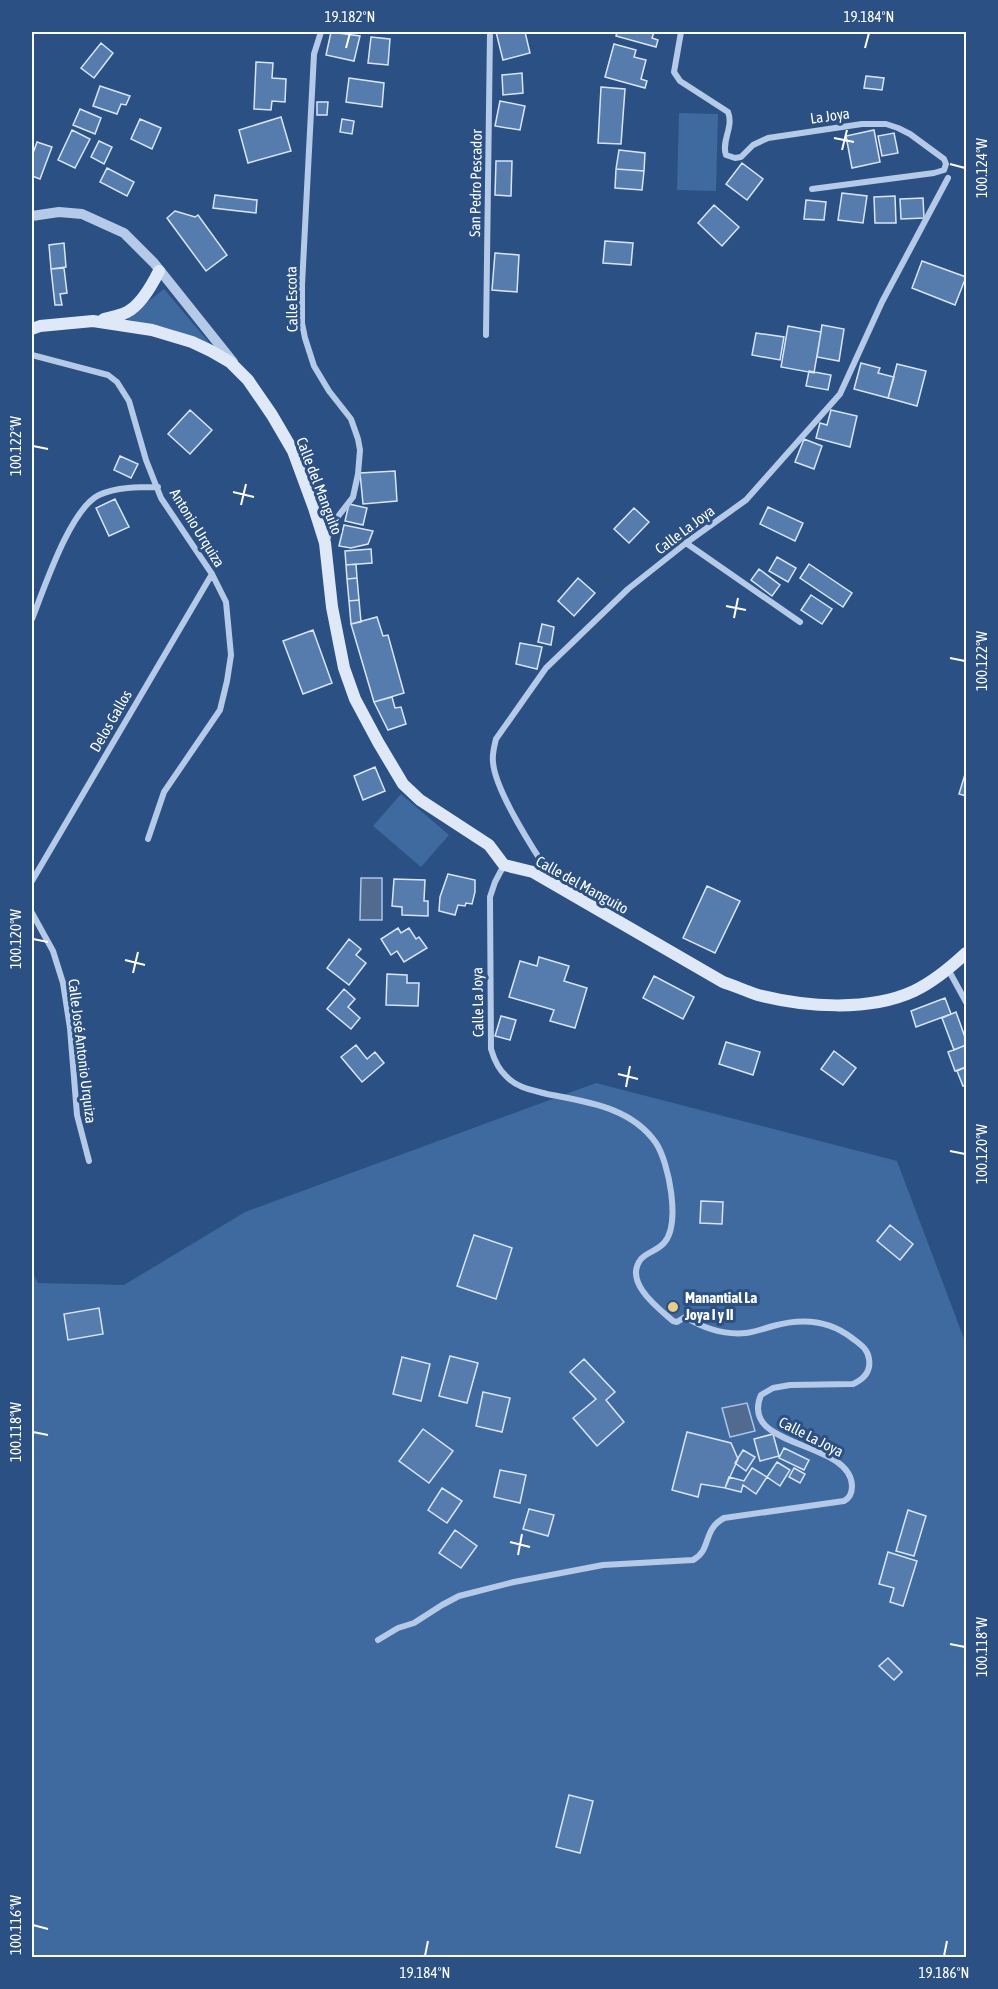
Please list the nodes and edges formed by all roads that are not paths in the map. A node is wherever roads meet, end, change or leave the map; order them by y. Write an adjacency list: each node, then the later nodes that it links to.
1 (490, 32): 10 (street, San Pedro Pescador)
2 (681, 32): 5 (street, La Joya)
3 (318, 33): 14 (street, Calle Escota)
4 (947, 179): 15 (street, Calle La Joya)
5 (812, 189)
6 (32, 216): 7 (street)
7 (159, 271): 8 (main road); 12 (street)
8 (93, 321): 9 (main road); 12 (main road, Calle del Manguito)
9 (32, 329)
10 (486, 335)
11 (32, 355): 13 (street, Antonio Urquiza)
12 (248, 380): 14 (main road, Calle del Manguito)
13 (158, 487): 16 (street, Antonio Urquiza); 17 (street)
14 (325, 543): 20 (main road, Calle del Manguito)
15 (686, 543): 18 (street); 22 (street, Calle La Joya)
16 (212, 574): 19 (street, Antonio Urquiza); 21 (street, Delos Gallos)
17 (32, 619)
18 (800, 622)
19 (148, 839)
20 (504, 865): 22 (main road, Calle del Manguito); 28 (street, Calle La Joya)
21 (32, 880)
22 (558, 887): 25 (main road, Calle del Manguito)
23 (32, 913): 27 (street, Calle José Antonio Urquiza)
24 (966, 953): 25 (main road, Calle del Manguito)
25 (948, 969): 26 (street)
26 (966, 1002)
27 (89, 1161)
28 (378, 1640)

